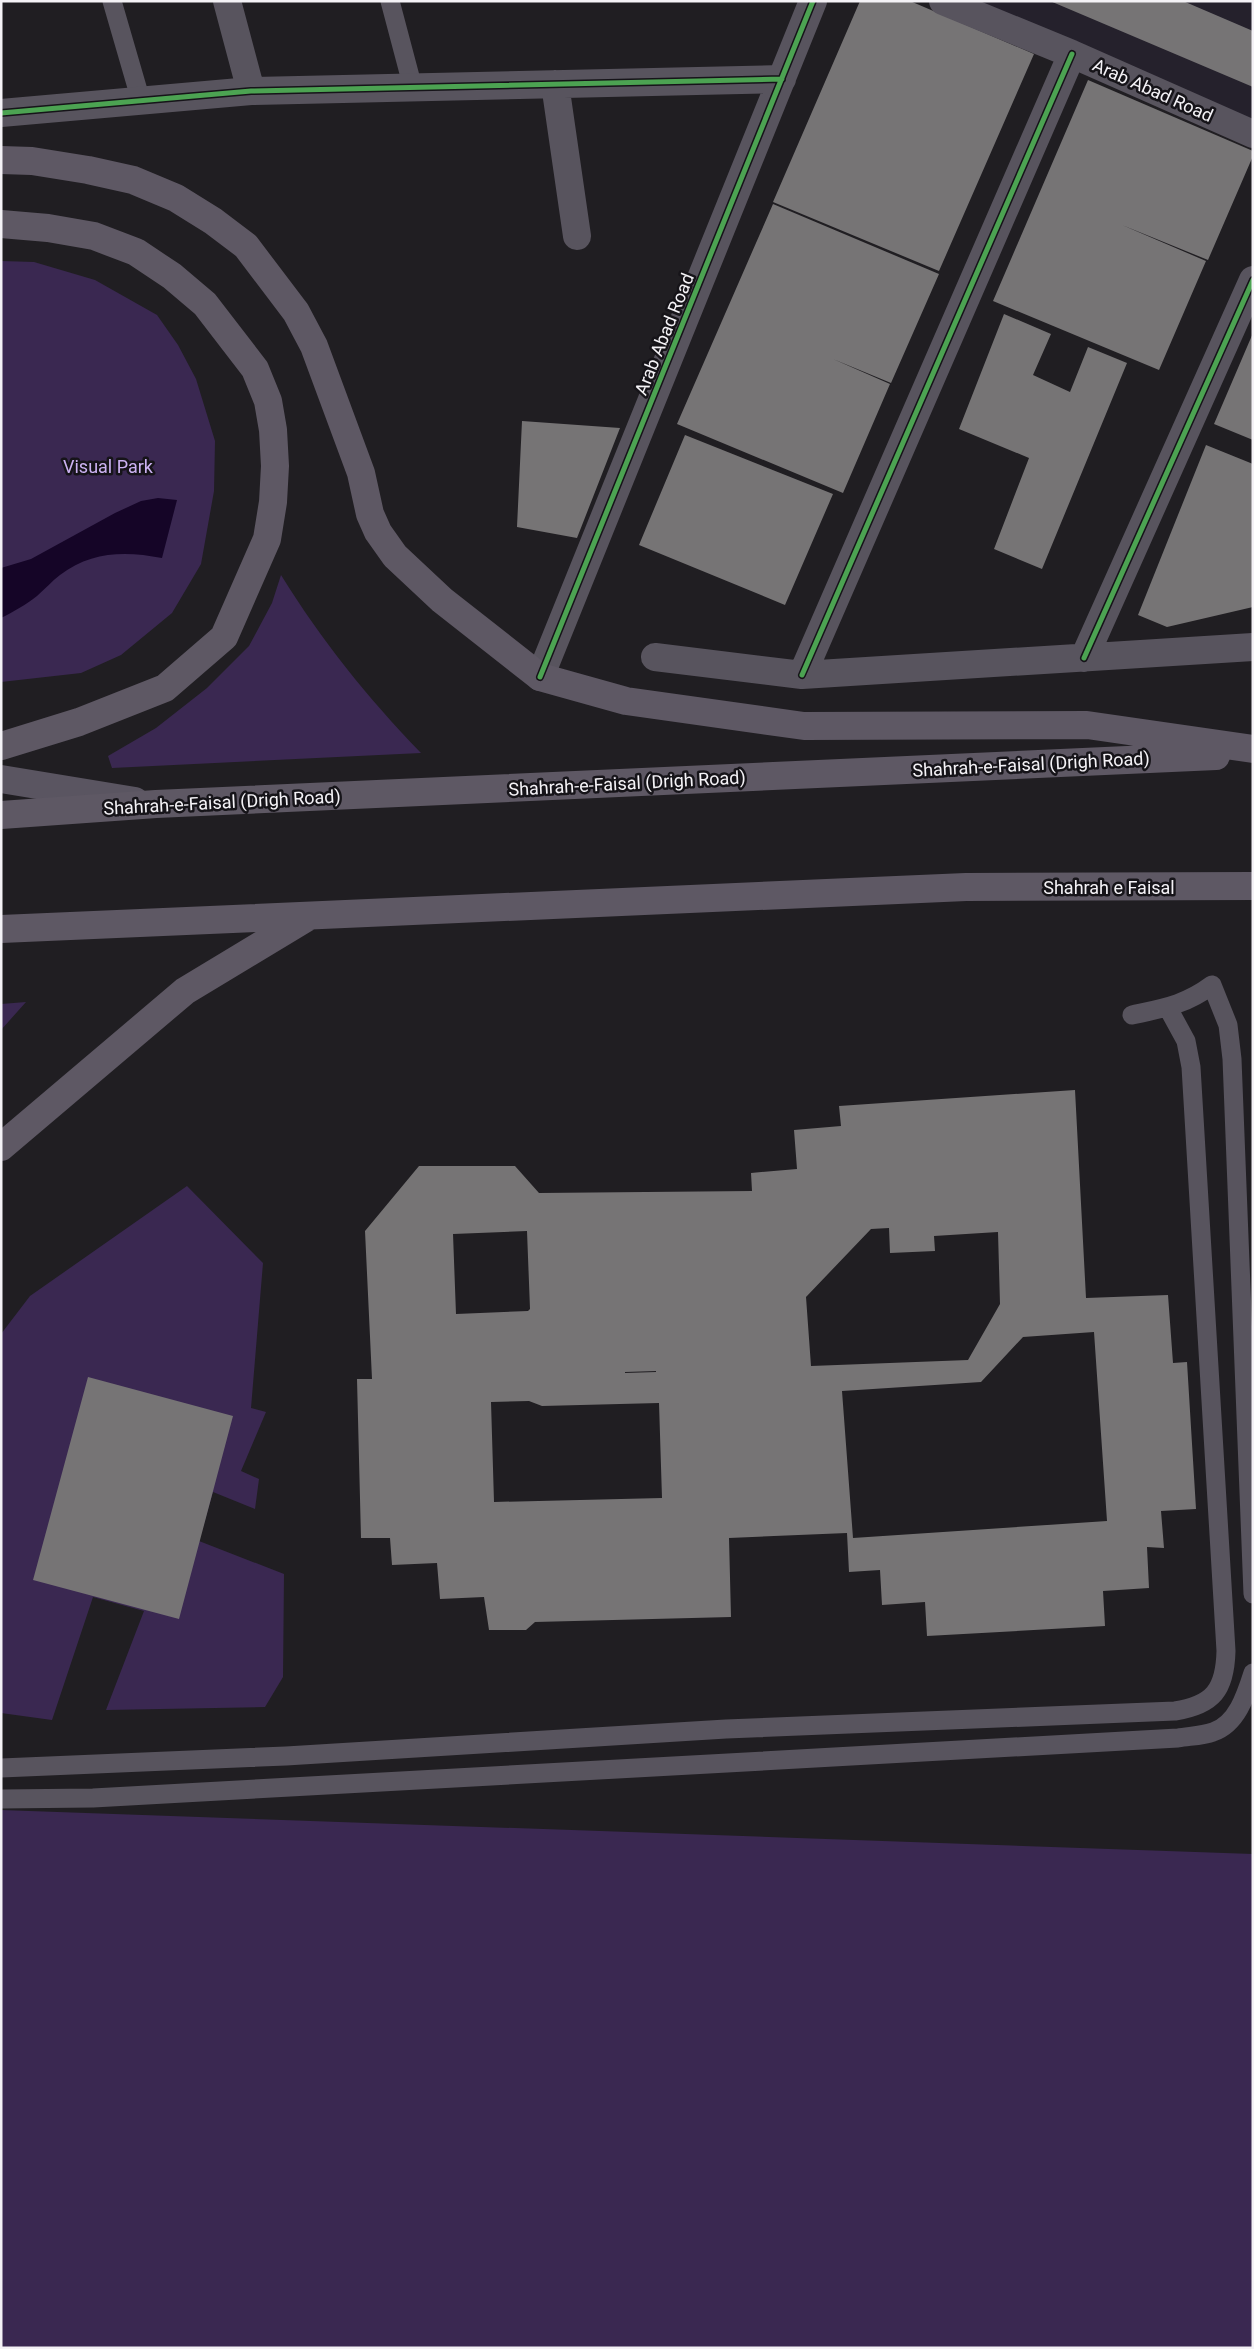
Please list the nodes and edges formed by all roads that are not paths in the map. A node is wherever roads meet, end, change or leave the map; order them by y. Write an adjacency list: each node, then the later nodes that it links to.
1 (112, 1): 11 (lane)
2 (227, 1): 10 (street)
3 (390, 1): 9 (lane)
4 (813, 1): 7 (street, Arab Abad Road)
5 (943, 1): 6 (street, Arab Abad Road)
6 (1072, 54): 13 (street, Arab Abad Road); 21 (street)
7 (782, 79): 8 (street); 22 (street, Arab Abad Road)
8 (556, 84): 9 (street); 16 (street)
9 (413, 88): 10 (street)
10 (251, 91): 11 (street)
11 (141, 101): 12 (street)
12 (1, 113)
13 (1253, 134)
14 (1, 160): 22 (highway)
15 (1, 224): 23 (highway)
16 (577, 236)
17 (1253, 280): 20 (street)
18 (1253, 647): 20 (street)
19 (656, 657): 21 (street)
20 (1084, 658): 21 (street)
21 (802, 674)
22 (540, 677): 24 (highway)
23 (1, 746)
24 (1253, 749)
25 (1253, 754): 27 (highway, Shahrah-e-Faisal (Drigh Road))
26 (1, 778): 27 (main road)
27 (156, 804): 28 (highway, Shahrah-e-Faisal (Drigh Road))
28 (1, 814)
29 (1253, 886): 30 (highway, Shahrah e Faisal)
30 (310, 916): 31 (highway); 34 (highway)
31 (1, 929)
32 (1168, 1008): 33 (lane); 35 (lane); 36 (lane)
33 (1132, 1015)
34 (1, 1147)
35 (1253, 1594)
36 (1226, 1667): 37 (lane); 38 (lane)
37 (1253, 1672): 39 (lane)
38 (1195, 1708): 39 (lane); 40 (lane)
39 (1196, 1735): 41 (lane)
40 (1, 1768)
41 (1, 1799)

